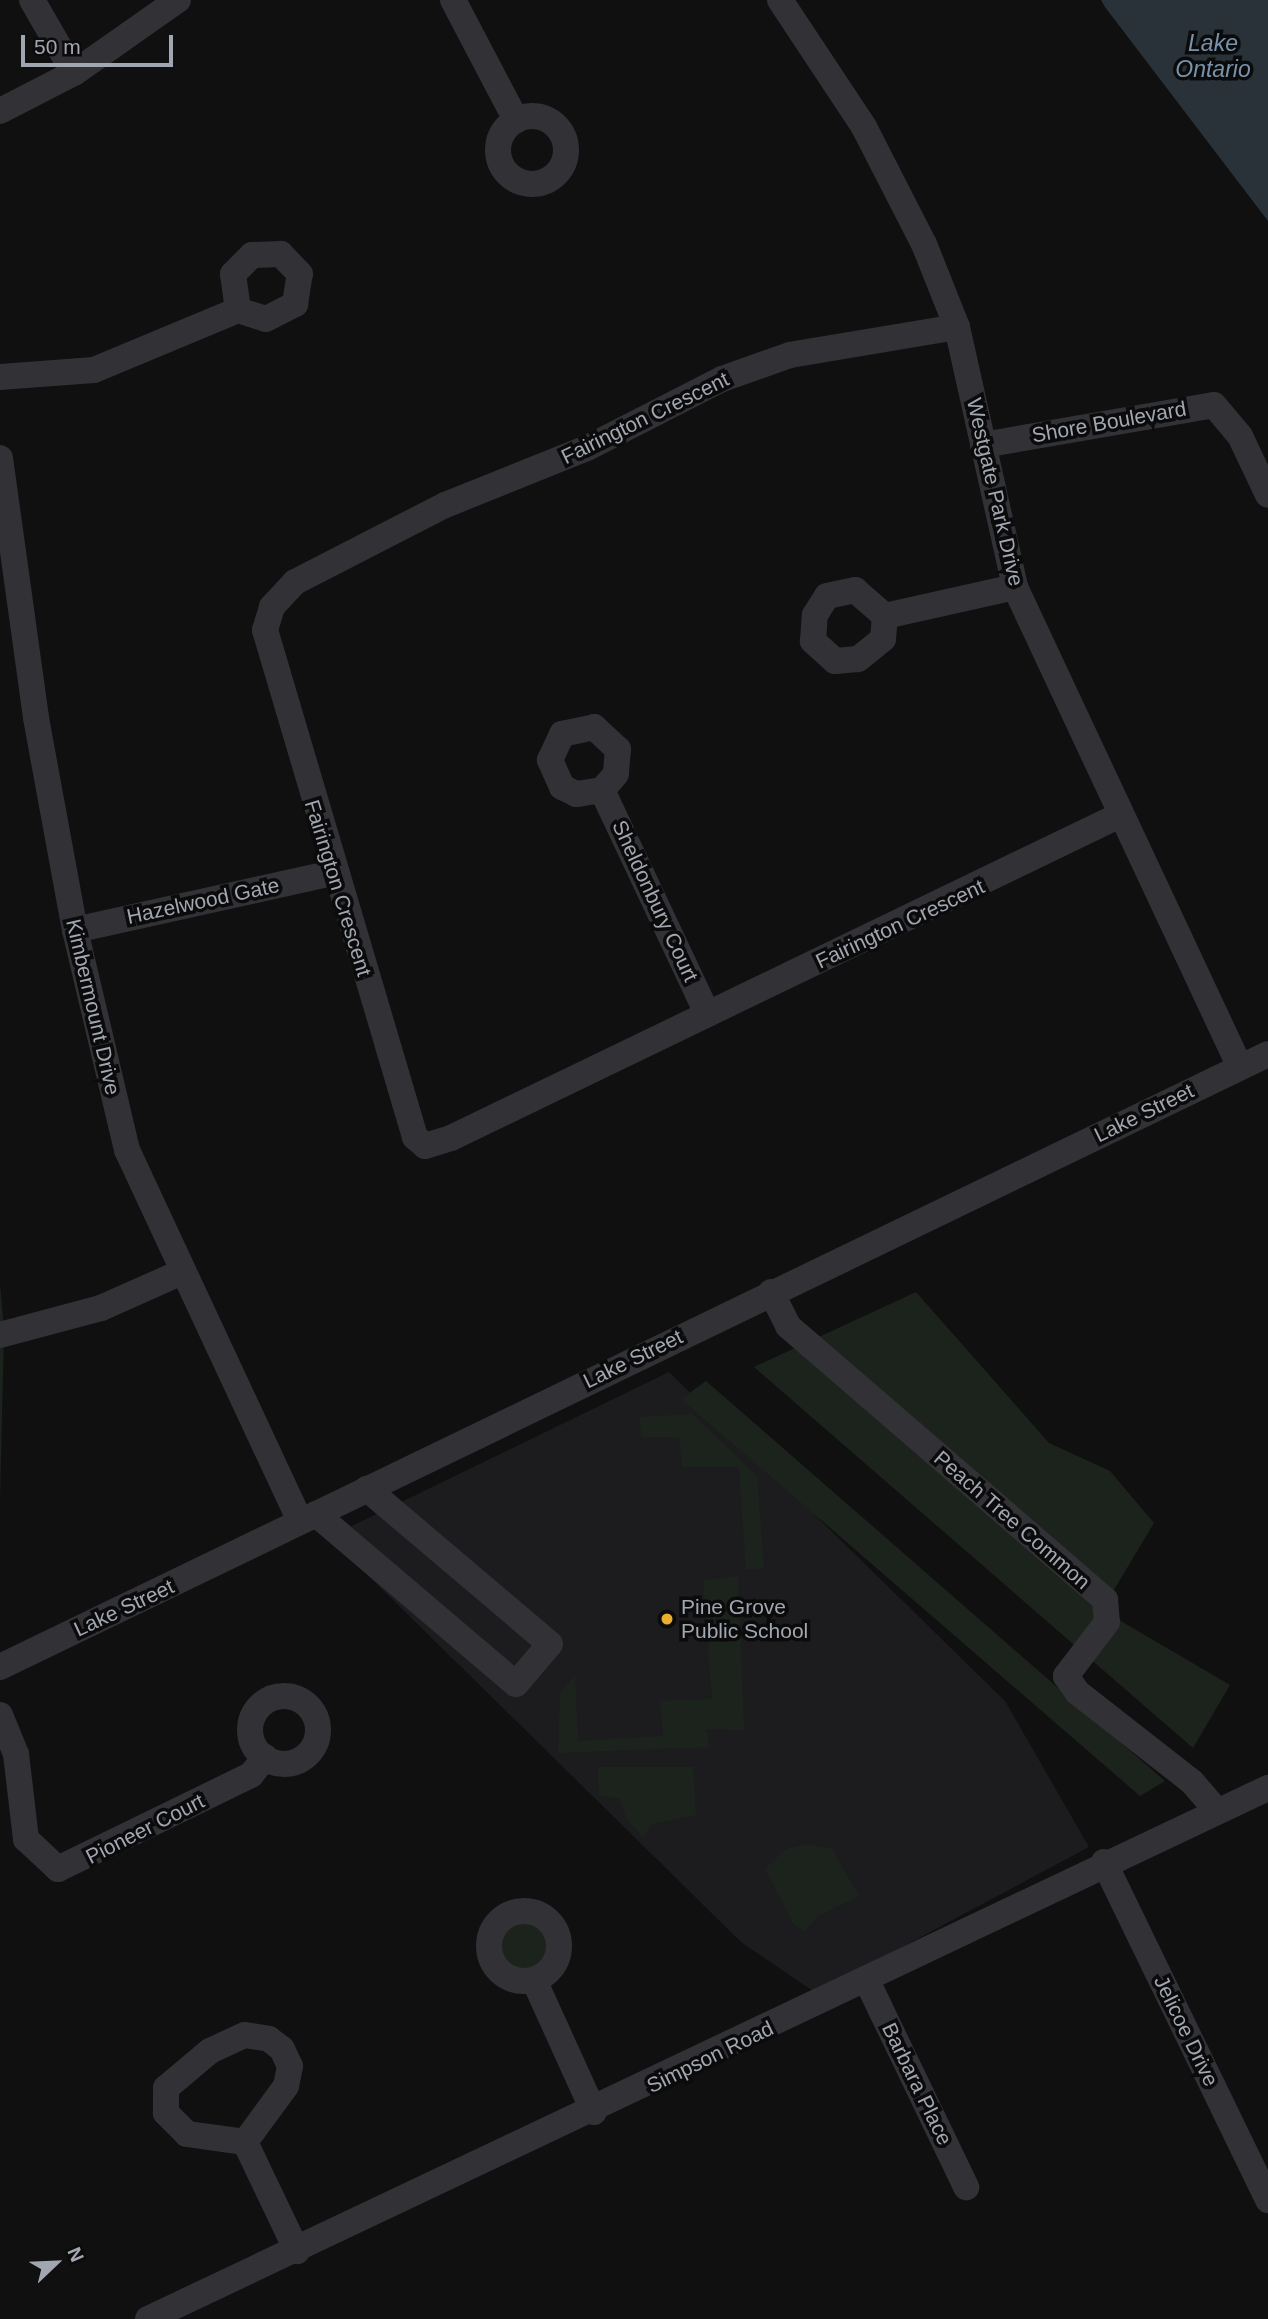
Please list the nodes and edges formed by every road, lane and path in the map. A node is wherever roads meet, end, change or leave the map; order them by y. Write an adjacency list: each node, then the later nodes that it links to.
1 (32, 0): 5 (street)
2 (178, 0): 5 (street)
3 (453, 0): 7 (street)
4 (780, 0): 9 (street, Westgate Park Drive)
5 (74, 73): 6 (street)
6 (0, 111)
7 (516, 120)
8 (238, 310): 10 (street)
9 (957, 327): 11 (street, Westgate Park Drive); 18 (street, Fairington Crescent)
10 (0, 377)
11 (983, 445): 13 (street, Shore Boulevard); 14 (street, Westgate Park Drive)
12 (0, 458): 19 (street, Kimbermount Drive)
13 (1268, 495)
14 (1015, 587): 15 (street); 17 (street, Westgate Park Drive)
15 (885, 616)
16 (602, 790): 20 (street, Sheldonbury Court)
17 (1118, 816): 20 (street, Fairington Crescent); 22 (street, Westgate Park Drive)
18 (332, 873): 19 (street, Hazelwood Gate); 20 (street, Fairington Crescent)
19 (75, 930): 23 (street, Kimbermount Drive)
20 (707, 1013)
21 (1268, 1054): 22 (street, Lake Street)
22 (1240, 1067): 24 (street, Lake Street)
23 (182, 1272): 25 (street); 27 (street, Kimbermount Drive)
24 (771, 1292): 26 (street, Lake Street); 32 (street, Peach Tree Common)
25 (0, 1335)
26 (367, 1489): 27 (street, Lake Street); 27 (street)
27 (308, 1517): 28 (street, Lake Street)
28 (0, 1667)
29 (0, 1715): 30 (street, Pioneer Court)
30 (265, 1757)
31 (1268, 1788): 32 (street, Simpson Road)
32 (1217, 1811): 33 (street, Simpson Road)
33 (1104, 1862): 35 (street, Simpson Road); 39 (street, Jelicoe Drive)
34 (534, 1980): 36 (street)
35 (867, 1981): 36 (street, Simpson Road); 38 (street, Barbara Place)
36 (594, 2112): 40 (street, Simpson Road)
37 (245, 2142): 37 (street); 40 (street)
38 (967, 2187)
39 (1268, 2200)
40 (297, 2251): 41 (street, Simpson Road)
41 (148, 2319)

